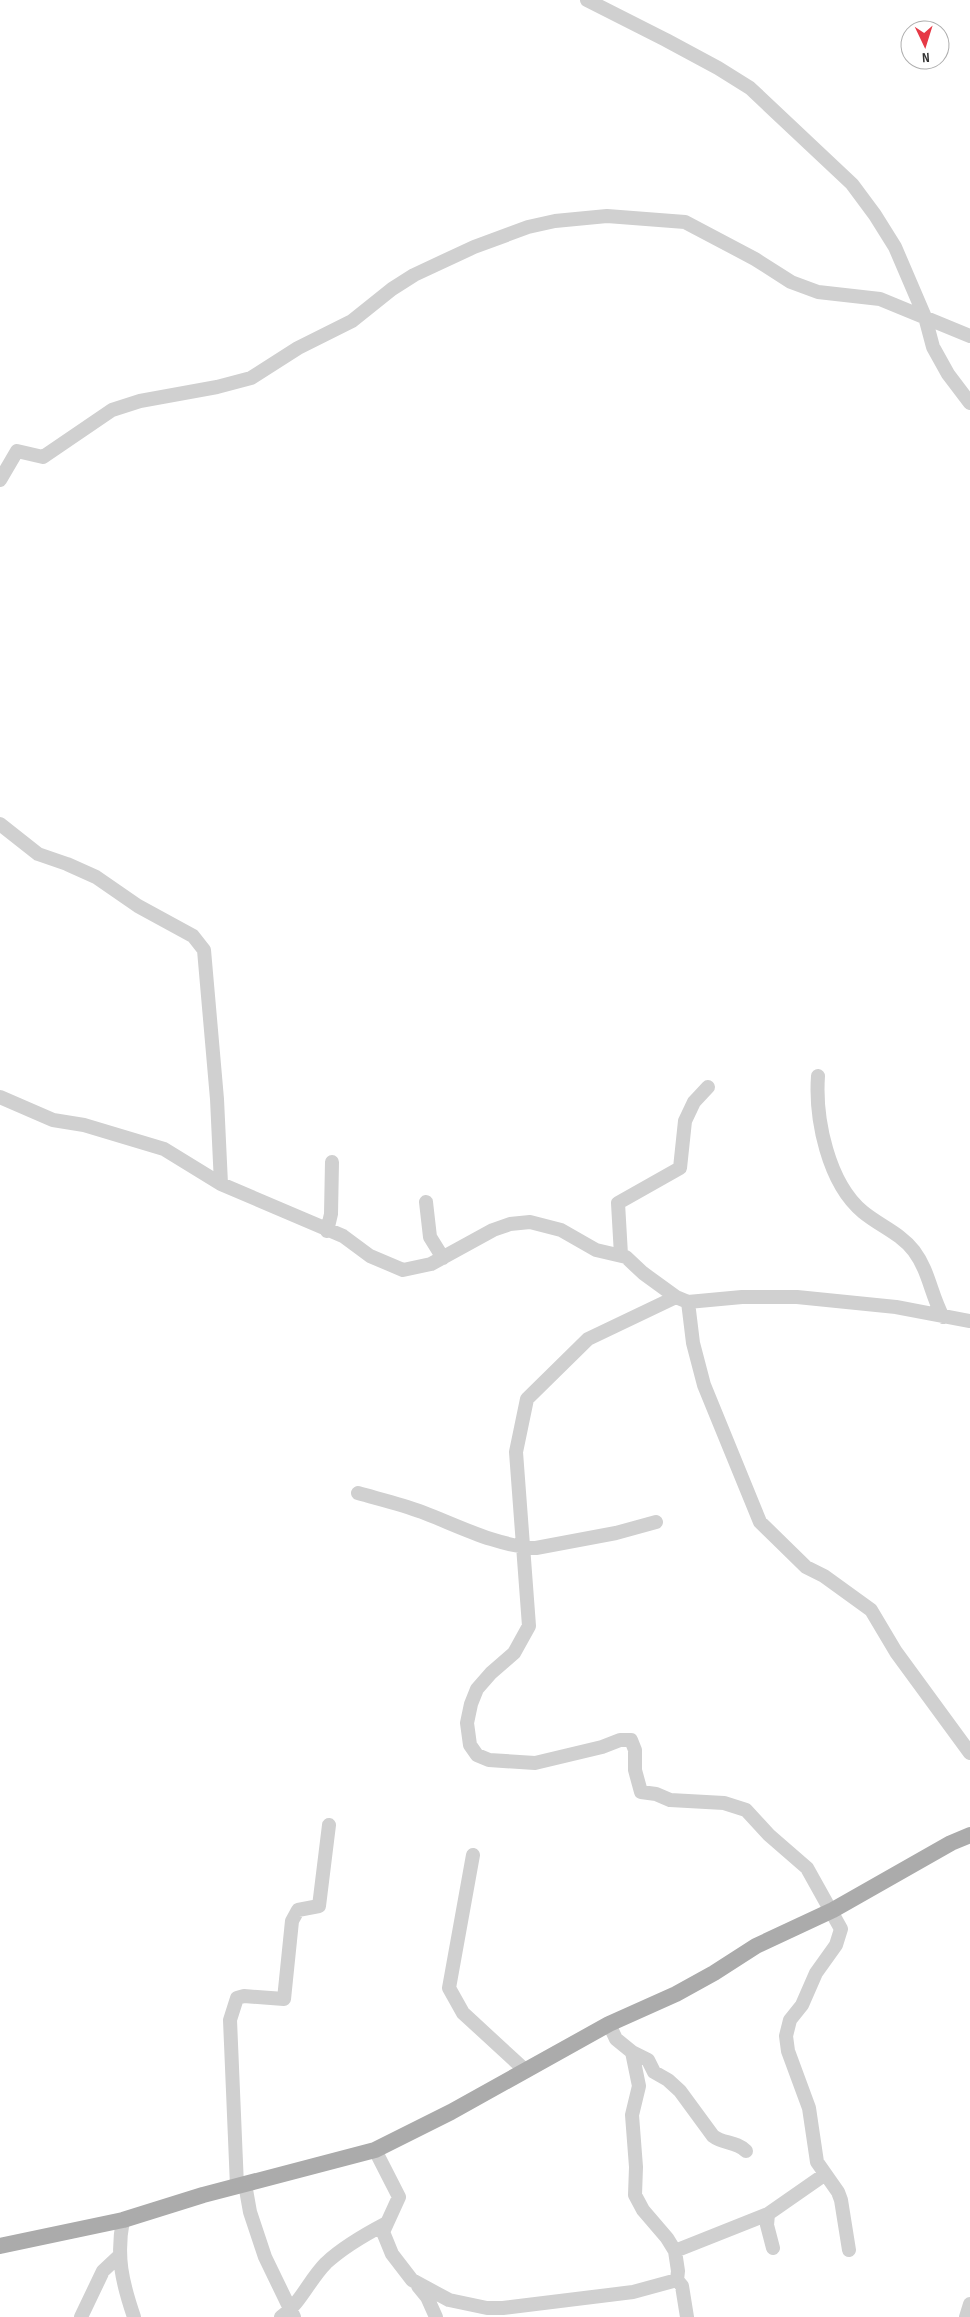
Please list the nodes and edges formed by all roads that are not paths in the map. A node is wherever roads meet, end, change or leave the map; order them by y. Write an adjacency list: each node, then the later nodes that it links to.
1 (587, 0): 2 (street)
2 (924, 317): 3 (street); 4 (street); 5 (street)
3 (970, 336)
4 (970, 404)
5 (0, 480)
6 (0, 824): 11 (street)
7 (818, 1076): 17 (street)
8 (708, 1087): 14 (street)
9 (0, 1097): 11 (street)
10 (332, 1162): 13 (street)
11 (220, 1184): 13 (street)
12 (426, 1202): 15 (street)
13 (327, 1231): 15 (street)
14 (621, 1255): 15 (street); 16 (street)
15 (443, 1258)
16 (682, 1300): 17 (street); 21 (street); 22 (street)
17 (943, 1317): 18 (street)
18 (970, 1321)
19 (358, 1493): 21 (street)
20 (656, 1522): 21 (street)
21 (524, 1548): 26 (street)
22 (970, 1754)
23 (329, 1825): 33 (street)
24 (970, 1835): 26 (main road)
25 (473, 1855): 29 (street)
26 (833, 1910): 27 (main road); 32 (street)
27 (609, 2024): 28 (street); 29 (main road)
28 (632, 2052): 31 (street); 40 (street)
29 (526, 2070): 30 (main road)
30 (375, 2150): 33 (main road); 36 (street)
31 (746, 2150)
32 (824, 2175): 34 (street); 39 (street)
33 (241, 2185): 35 (main road); 45 (street)
34 (768, 2214): 38 (street); 40 (street)
35 (123, 2220): 37 (main road); 41 (street)
36 (385, 2224): 42 (street); 45 (street)
37 (0, 2246)
38 (773, 2248)
39 (849, 2250)
40 (674, 2252): 43 (street)
41 (119, 2256): 46 (street); 47 (street)
42 (412, 2280): 43 (street); 48 (street)
43 (677, 2280): 49 (street)
44 (970, 2304): 50 (street)
45 (289, 2315)
46 (81, 2317)
47 (134, 2317)
48 (436, 2317)
49 (687, 2317)
50 (966, 2317)

